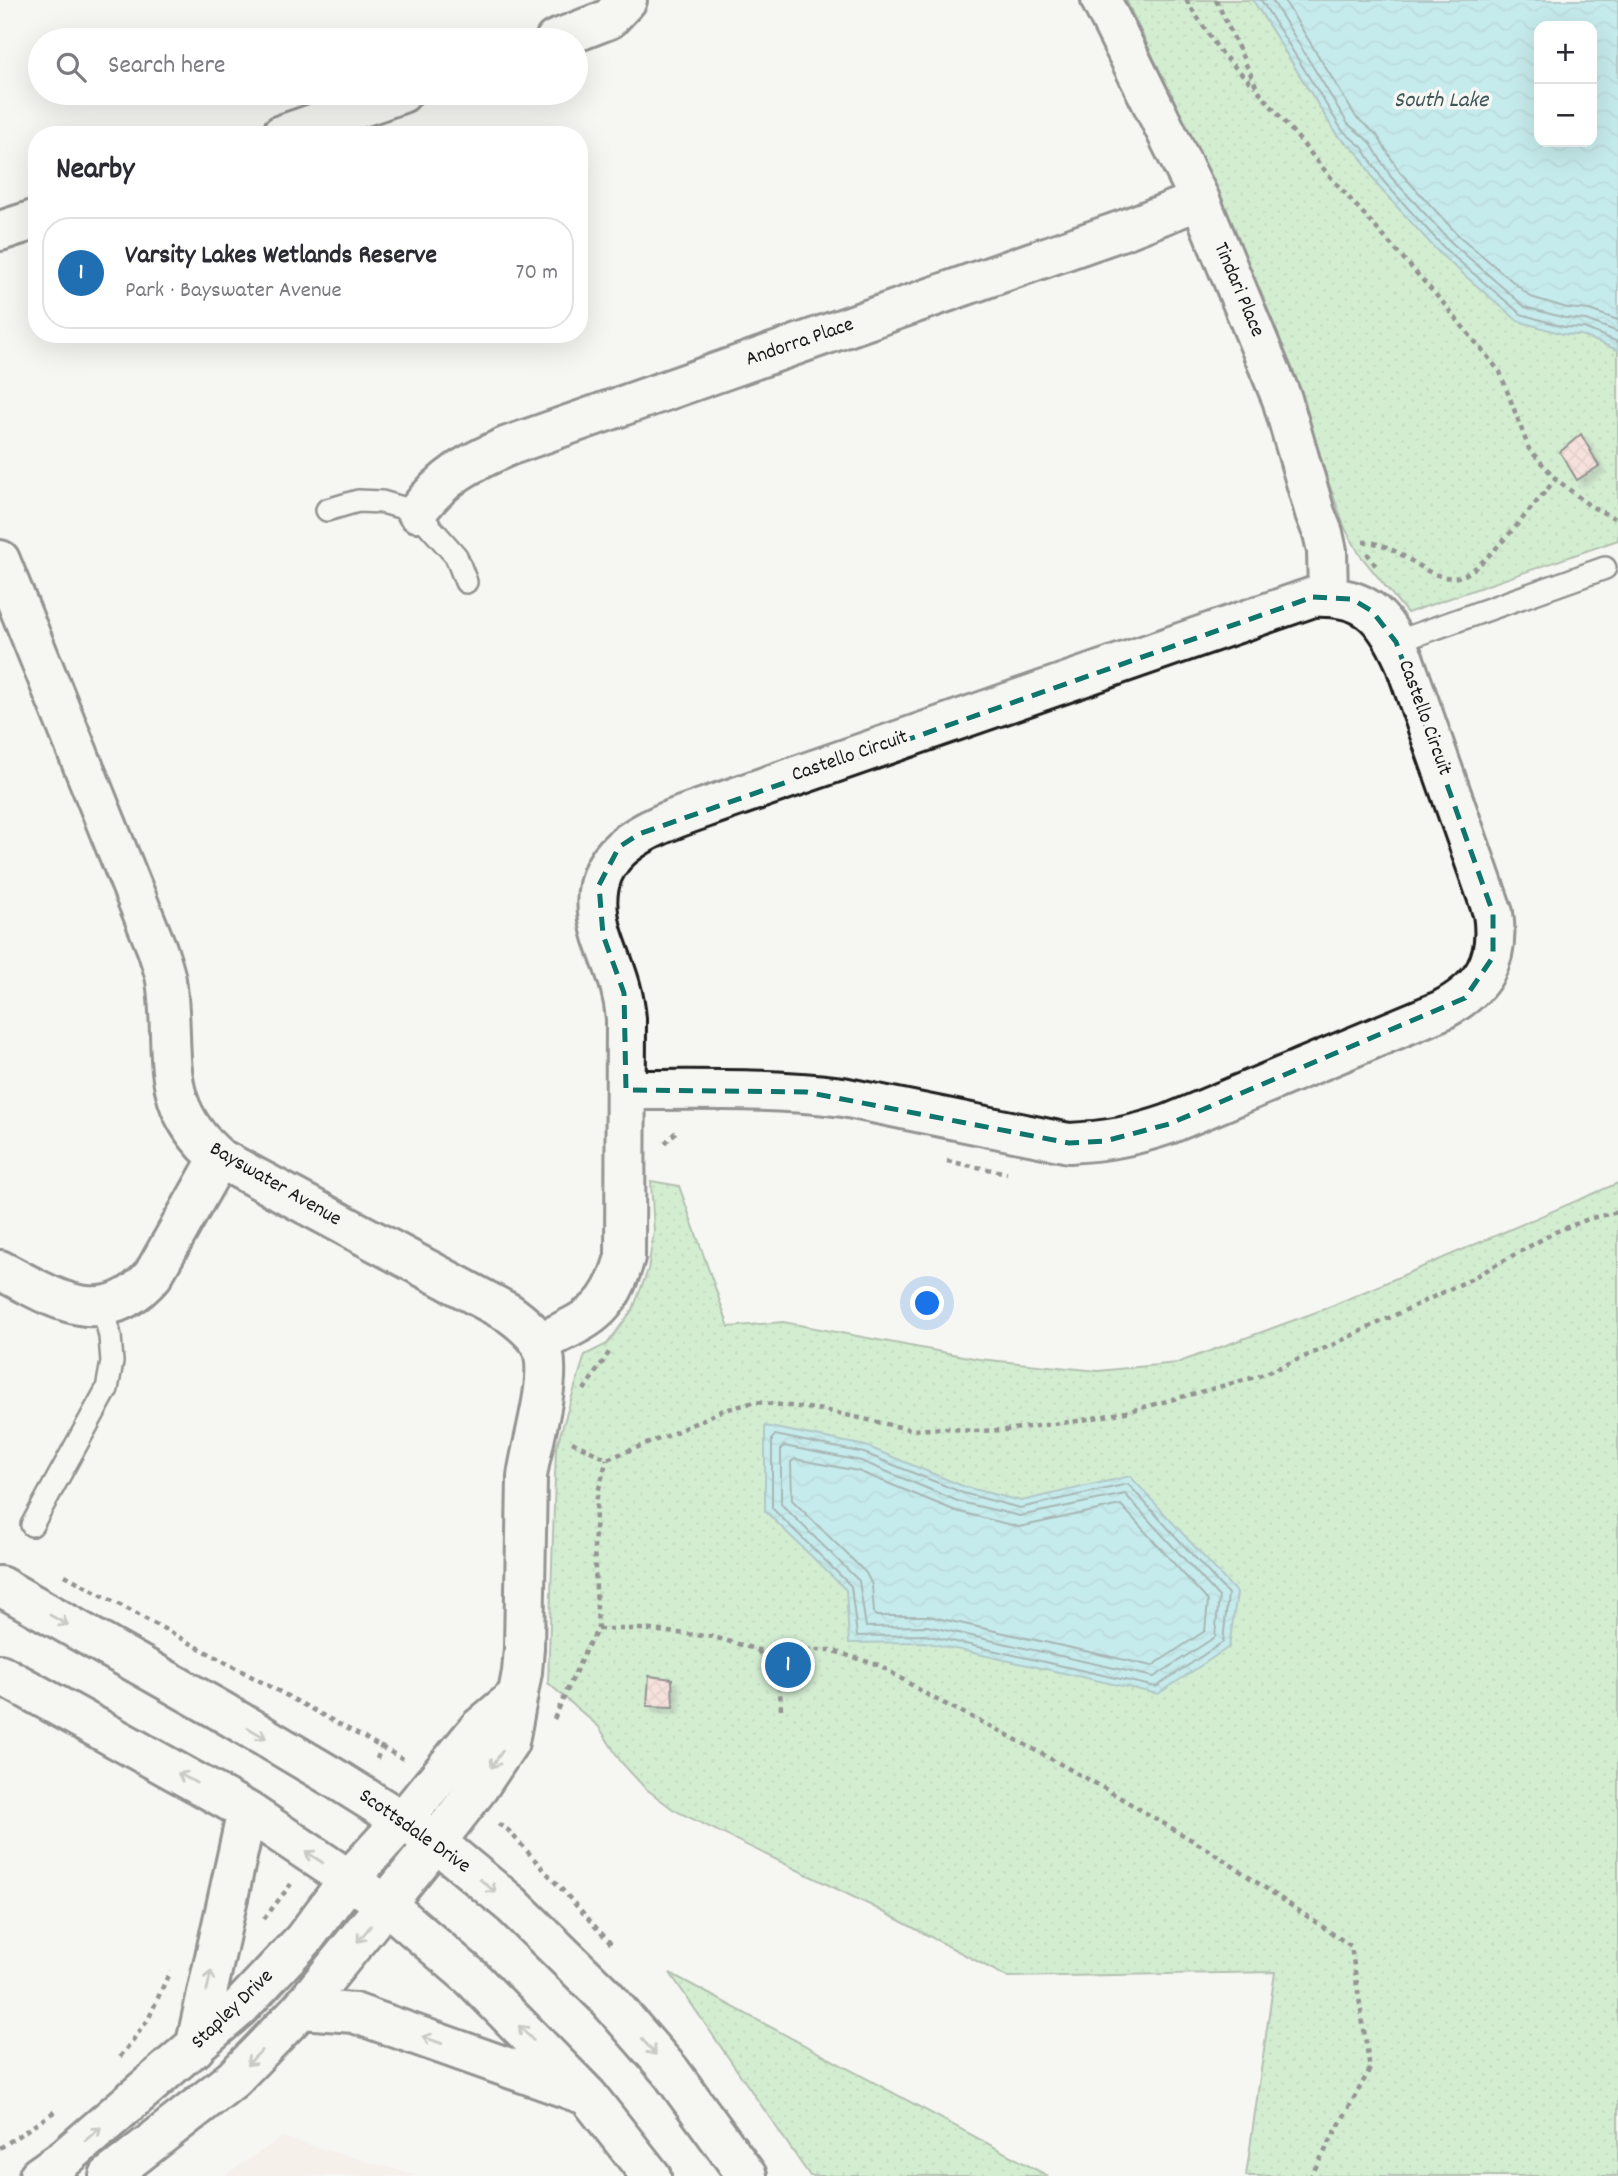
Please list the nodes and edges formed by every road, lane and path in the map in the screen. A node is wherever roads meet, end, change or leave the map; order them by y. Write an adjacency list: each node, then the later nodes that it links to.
1 (628, 0): 5 (street)
2 (1101, 0): 9 (street, Tindari Place)
3 (1186, 0): 6 (path)
4 (1216, 0): 6 (path)
5 (586, 28)
6 (1258, 90): 12 (path)
7 (367, 105): 8 (street)
8 (307, 126)
9 (1200, 200): 14 (street, Andorra Place); 20 (street, Tindari Place)
10 (28, 222): 11 (street)
11 (0, 232)
12 (1556, 479): 15 (path); 18 (path)
13 (327, 510): 14 (lane)
14 (416, 512): 19 (lane)
15 (1618, 520)
16 (0, 560): 25 (street, Bayswater Avenue)
17 (1605, 568): 21 (lane)
18 (1381, 575)
19 (466, 582)
20 (1328, 596): 21 (street, Castello Circuit); 22 (street, Castello Circuit)
21 (1396, 642): 22 (street, Castello Circuit)
22 (626, 1090): 31 (street, Castello Circuit)
23 (689, 1128): 24 (path)
24 (664, 1144)
25 (219, 1158): 30 (street); 31 (street, Bayswater Avenue)
26 (938, 1159): 27 (path)
27 (1020, 1175)
28 (1618, 1212): 35 (path)
29 (0, 1270): 30 (street)
30 (103, 1307): 36 (lane)
31 (540, 1343): 34 (street)
32 (614, 1345): 33 (path)
33 (581, 1397)
34 (534, 1431): 35 (path); 42 (street)
35 (607, 1459): 39 (path)
36 (32, 1525)
37 (55, 1569): 45 (path)
38 (0, 1586): 49 (street, Scottsdale Drive, one-way to 49)
39 (598, 1629): 40 (path); 44 (path)
40 (758, 1650): 43 (path); 64 (path)
41 (0, 1674): 48 (street, one-way to 41)
42 (518, 1695): 49 (street); 50 (street, one-way to 50)
43 (781, 1709)
44 (559, 1712)
45 (382, 1745): 46 (path); 47 (path)
46 (377, 1759)
47 (412, 1764)
48 (247, 1811): 51 (street, one-way to 48); 55 (street, one-way to 48)
49 (402, 1820): 50 (street, Scottsdale Drive); 51 (street, Stapley Drive)
50 (436, 1842): 52 (street); 63 (street, Scottsdale Drive, one-way to 63)
51 (349, 1879): 52 (street); 55 (street, Stapley Drive)
52 (387, 1905): 54 (street, one-way to 54); 57 (street, one-way to 52)
53 (172, 1966): 56 (path)
54 (301, 2009): 57 (street, one-way to 54); 61 (street, one-way to 61)
55 (195, 2048): 60 (street, Stapley Drive, one-way to 55)
56 (112, 2066)
57 (588, 2096): 62 (street)
58 (63, 2105): 59 (path)
59 (0, 2148)
60 (39, 2176)
61 (109, 2176)
62 (652, 2176)
63 (747, 2176)
64 (1311, 2176)

